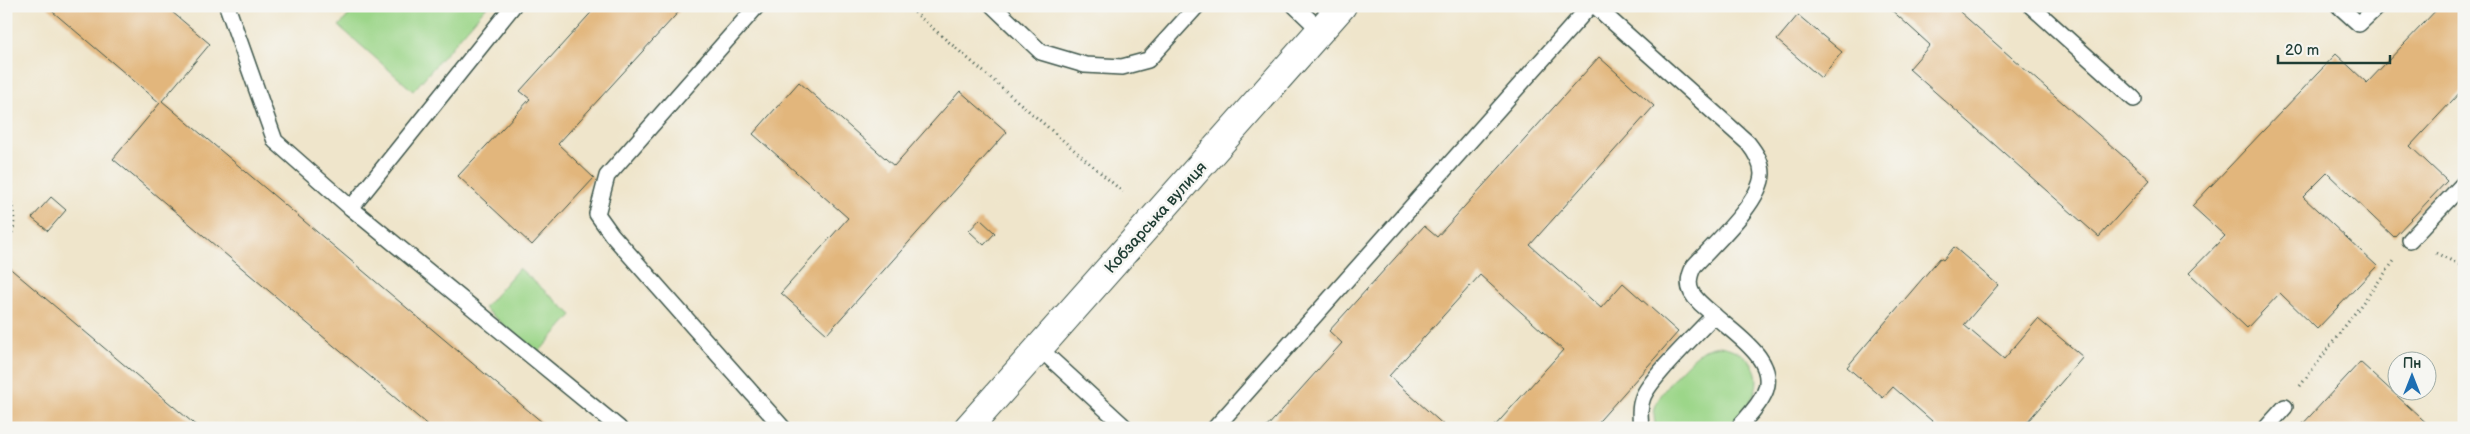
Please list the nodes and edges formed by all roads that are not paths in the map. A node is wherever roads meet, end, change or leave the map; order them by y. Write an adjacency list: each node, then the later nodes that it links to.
1 (227, 6): 16 (lane)
2 (514, 6): 16 (lane)
3 (757, 6): 22 (lane)
4 (993, 6): 5 (lane)
5 (1197, 6)
6 (1295, 6): 13 (lane)
7 (1342, 6): 13 (street, Кобзарська вулиця)
8 (1590, 6): 25 (lane)
9 (1595, 6): 18 (lane)
10 (2031, 6): 14 (lane)
11 (2339, 6): 12 (lane)
12 (2378, 6)
13 (1320, 30): 19 (street, Кобзарська вулиця)
14 (2134, 99)
15 (2464, 183): 17 (lane)
16 (351, 208): 21 (lane)
17 (2410, 240)
18 (1714, 315): 26 (lane); 27 (lane)
19 (1039, 348): 23 (street, Кобзарська вулиця); 24 (lane)
20 (2285, 407): 28 (lane)
21 (619, 428)
22 (784, 428)
23 (968, 428)
24 (1126, 428)
25 (1215, 428)
26 (1641, 428)
27 (1738, 428)
28 (2266, 428)

